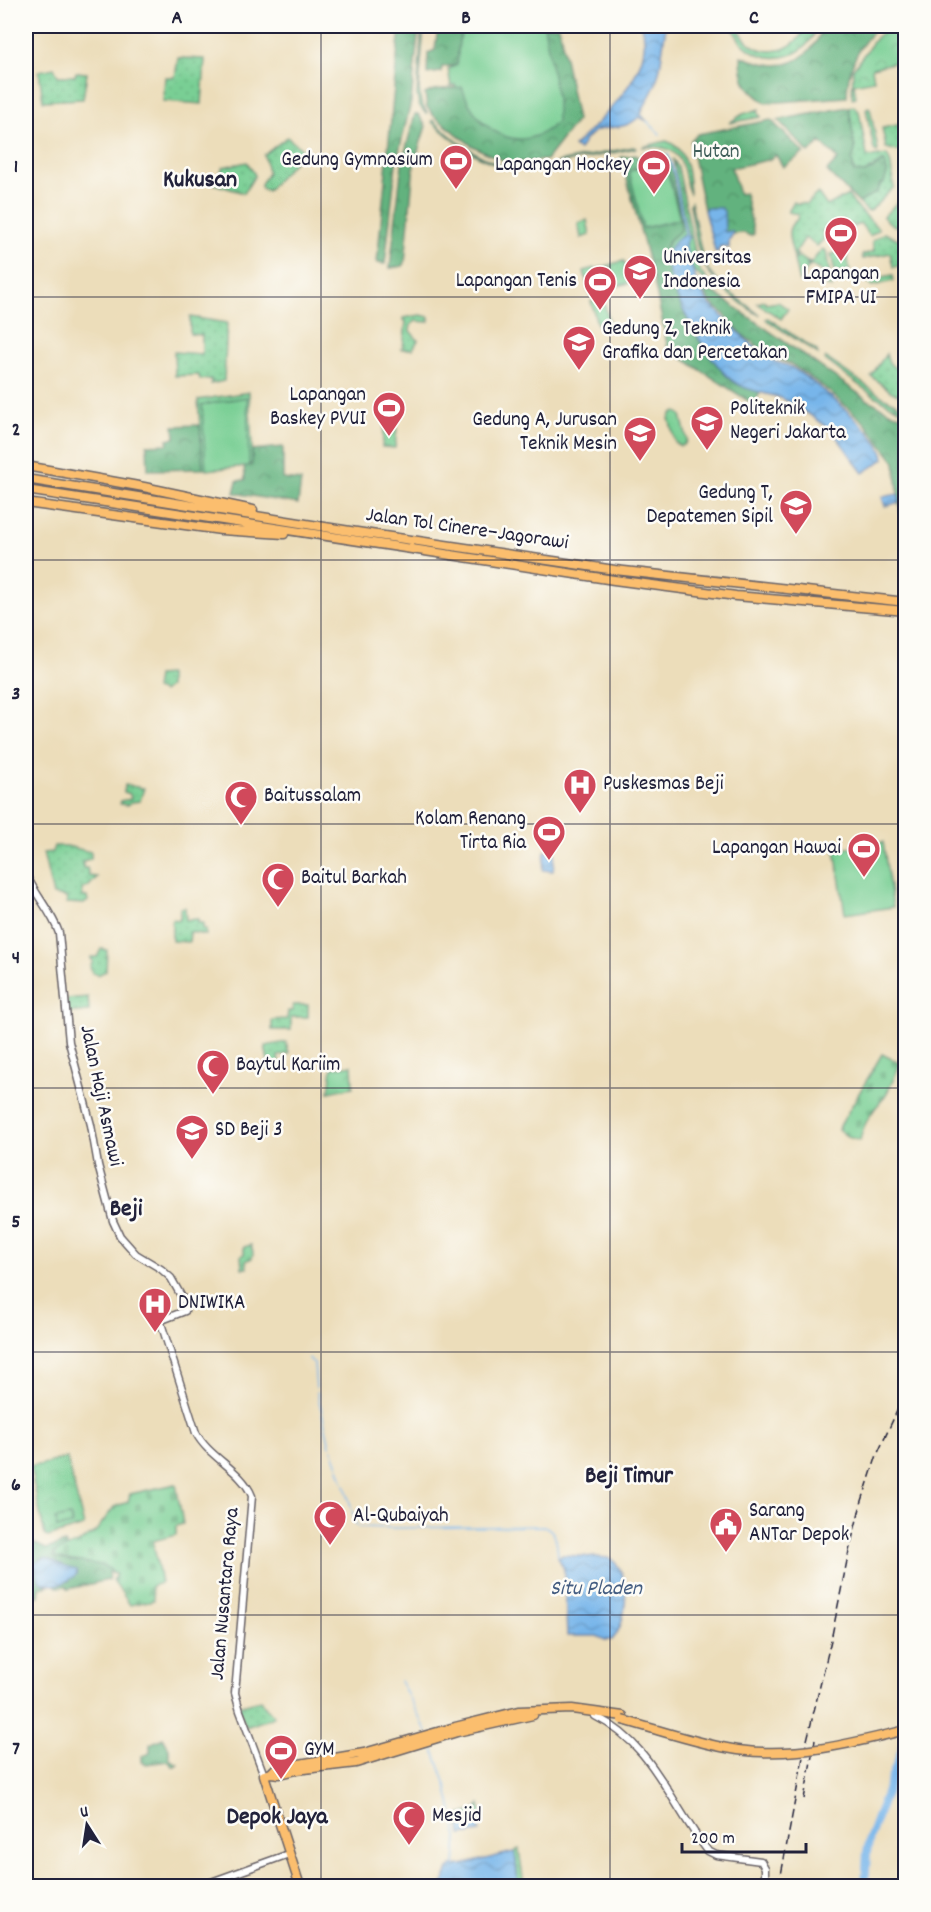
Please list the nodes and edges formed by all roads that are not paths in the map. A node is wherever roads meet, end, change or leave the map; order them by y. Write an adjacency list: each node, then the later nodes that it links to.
1 (26, 466): 5 (highway)
2 (26, 479): 5 (highway, Jalan Tol Cinere–Jagorawi)
3 (26, 490): 5 (highway, Jalan Tol Cinere–Jagorawi)
4 (26, 503): 5 (highway)
5 (350, 535): 6 (highway, Jalan Tol Cinere–Jagorawi); 7 (highway, Jalan Tol Cinere–Jagorawi)
6 (906, 602)
7 (906, 610)
8 (26, 874): 9 (street, Jalan Haji Asmawi)
9 (161, 1321): 15 (street, Jalan Nusantara Raya)
10 (599, 1718): 11 (highway); 13 (highway); 19 (street)
11 (622, 1718): 12 (highway, bridge); 13 (highway); 14 (highway, bridge)
12 (906, 1724)
13 (453, 1730): 15 (highway)
14 (906, 1730)
15 (268, 1774): 16 (highway, Jalan Nusantara Raya)
16 (289, 1854): 17 (street); 18 (highway, Jalan Nusantara Raya)
17 (200, 1887)
18 (300, 1887)
19 (765, 1887)

